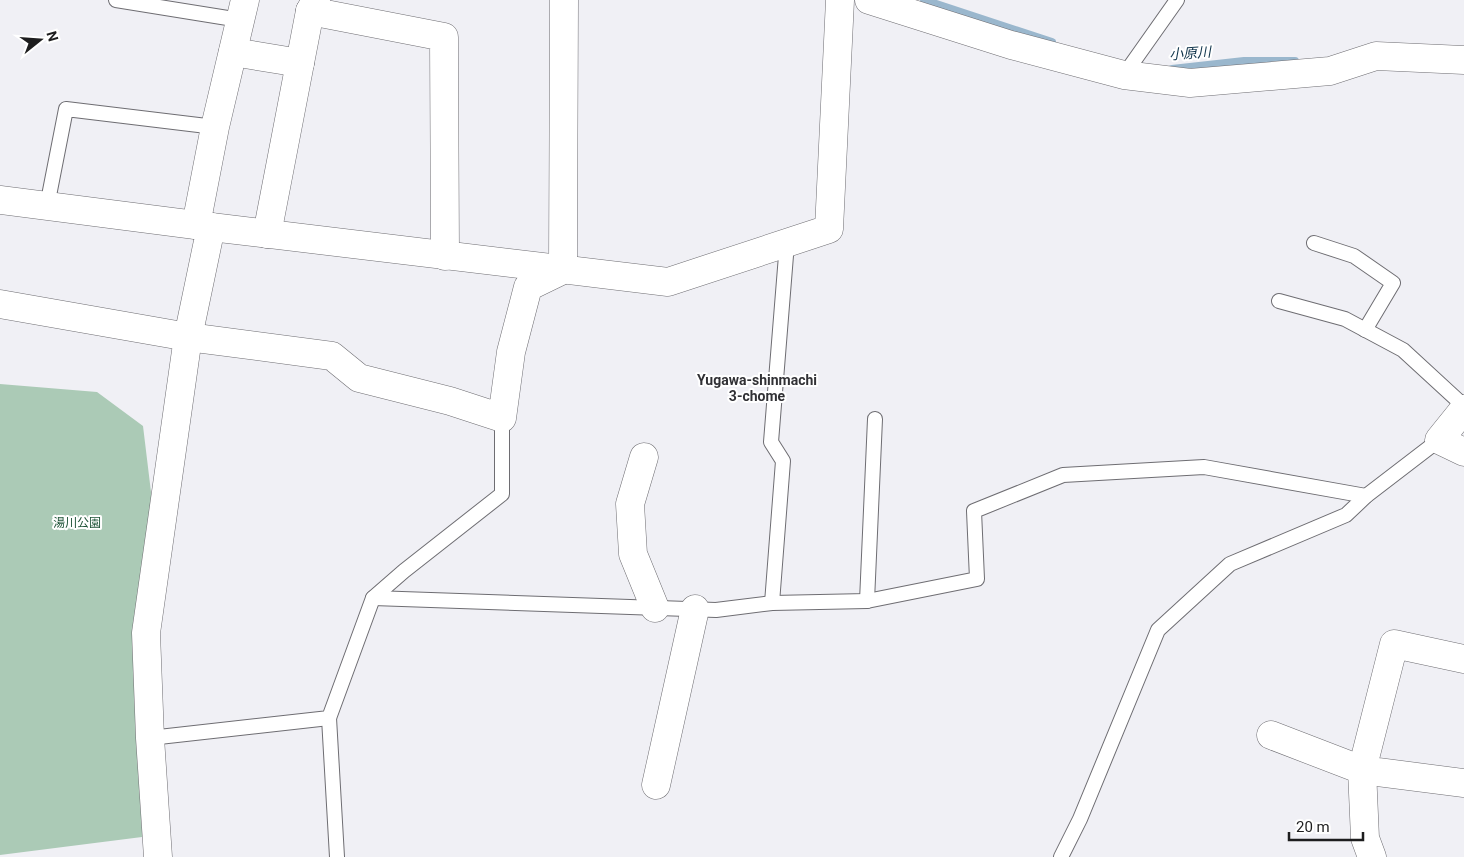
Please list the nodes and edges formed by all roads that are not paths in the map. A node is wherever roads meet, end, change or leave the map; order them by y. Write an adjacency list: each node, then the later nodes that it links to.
1 (116, 0): 7 (lane)
2 (564, 0): 20 (street)
3 (840, 0): 17 (street)
4 (869, 0): 11 (street)
5 (1177, 0): 11 (lane)
6 (313, 6): 10 (street); 19 (street)
7 (243, 10): 8 (street)
8 (233, 52): 10 (street); 12 (street)
9 (1464, 60): 11 (street)
10 (300, 63): 16 (street)
11 (1124, 75)
12 (215, 127): 14 (lane); 15 (street)
13 (0, 200): 14 (street)
14 (47, 206): 15 (street)
15 (203, 226): 16 (street); 24 (street)
16 (267, 234): 19 (street)
17 (787, 243): 20 (street); 34 (lane)
18 (1314, 243): 23 (lane)
19 (445, 256): 20 (street)
20 (563, 270): 26 (street)
21 (1279, 301): 23 (lane)
22 (0, 304): 24 (street)
23 (1365, 330): 25 (lane)
24 (188, 337): 26 (street); 40 (street)
25 (1464, 408): 28 (street)
26 (502, 418): 32 (lane)
27 (875, 419): 33 (lane)
28 (1440, 440): 29 (street); 31 (lane)
29 (1464, 452)
30 (644, 457): 35 (street)
31 (1366, 496): 33 (lane); 46 (lane)
32 (373, 598): 35 (lane); 38 (lane)
33 (867, 601): 34 (lane)
34 (772, 603): 36 (lane)
35 (655, 608): 36 (lane)
36 (694, 609): 43 (street)
37 (1464, 659): 41 (street)
38 (329, 718): 40 (lane); 45 (lane)
39 (1271, 735): 41 (street)
40 (150, 738): 44 (street)
41 (1362, 770): 42 (street); 47 (street)
42 (1464, 783)
43 (656, 786)
44 (158, 857)
45 (337, 857)
46 (1061, 857)
47 (1372, 857)

